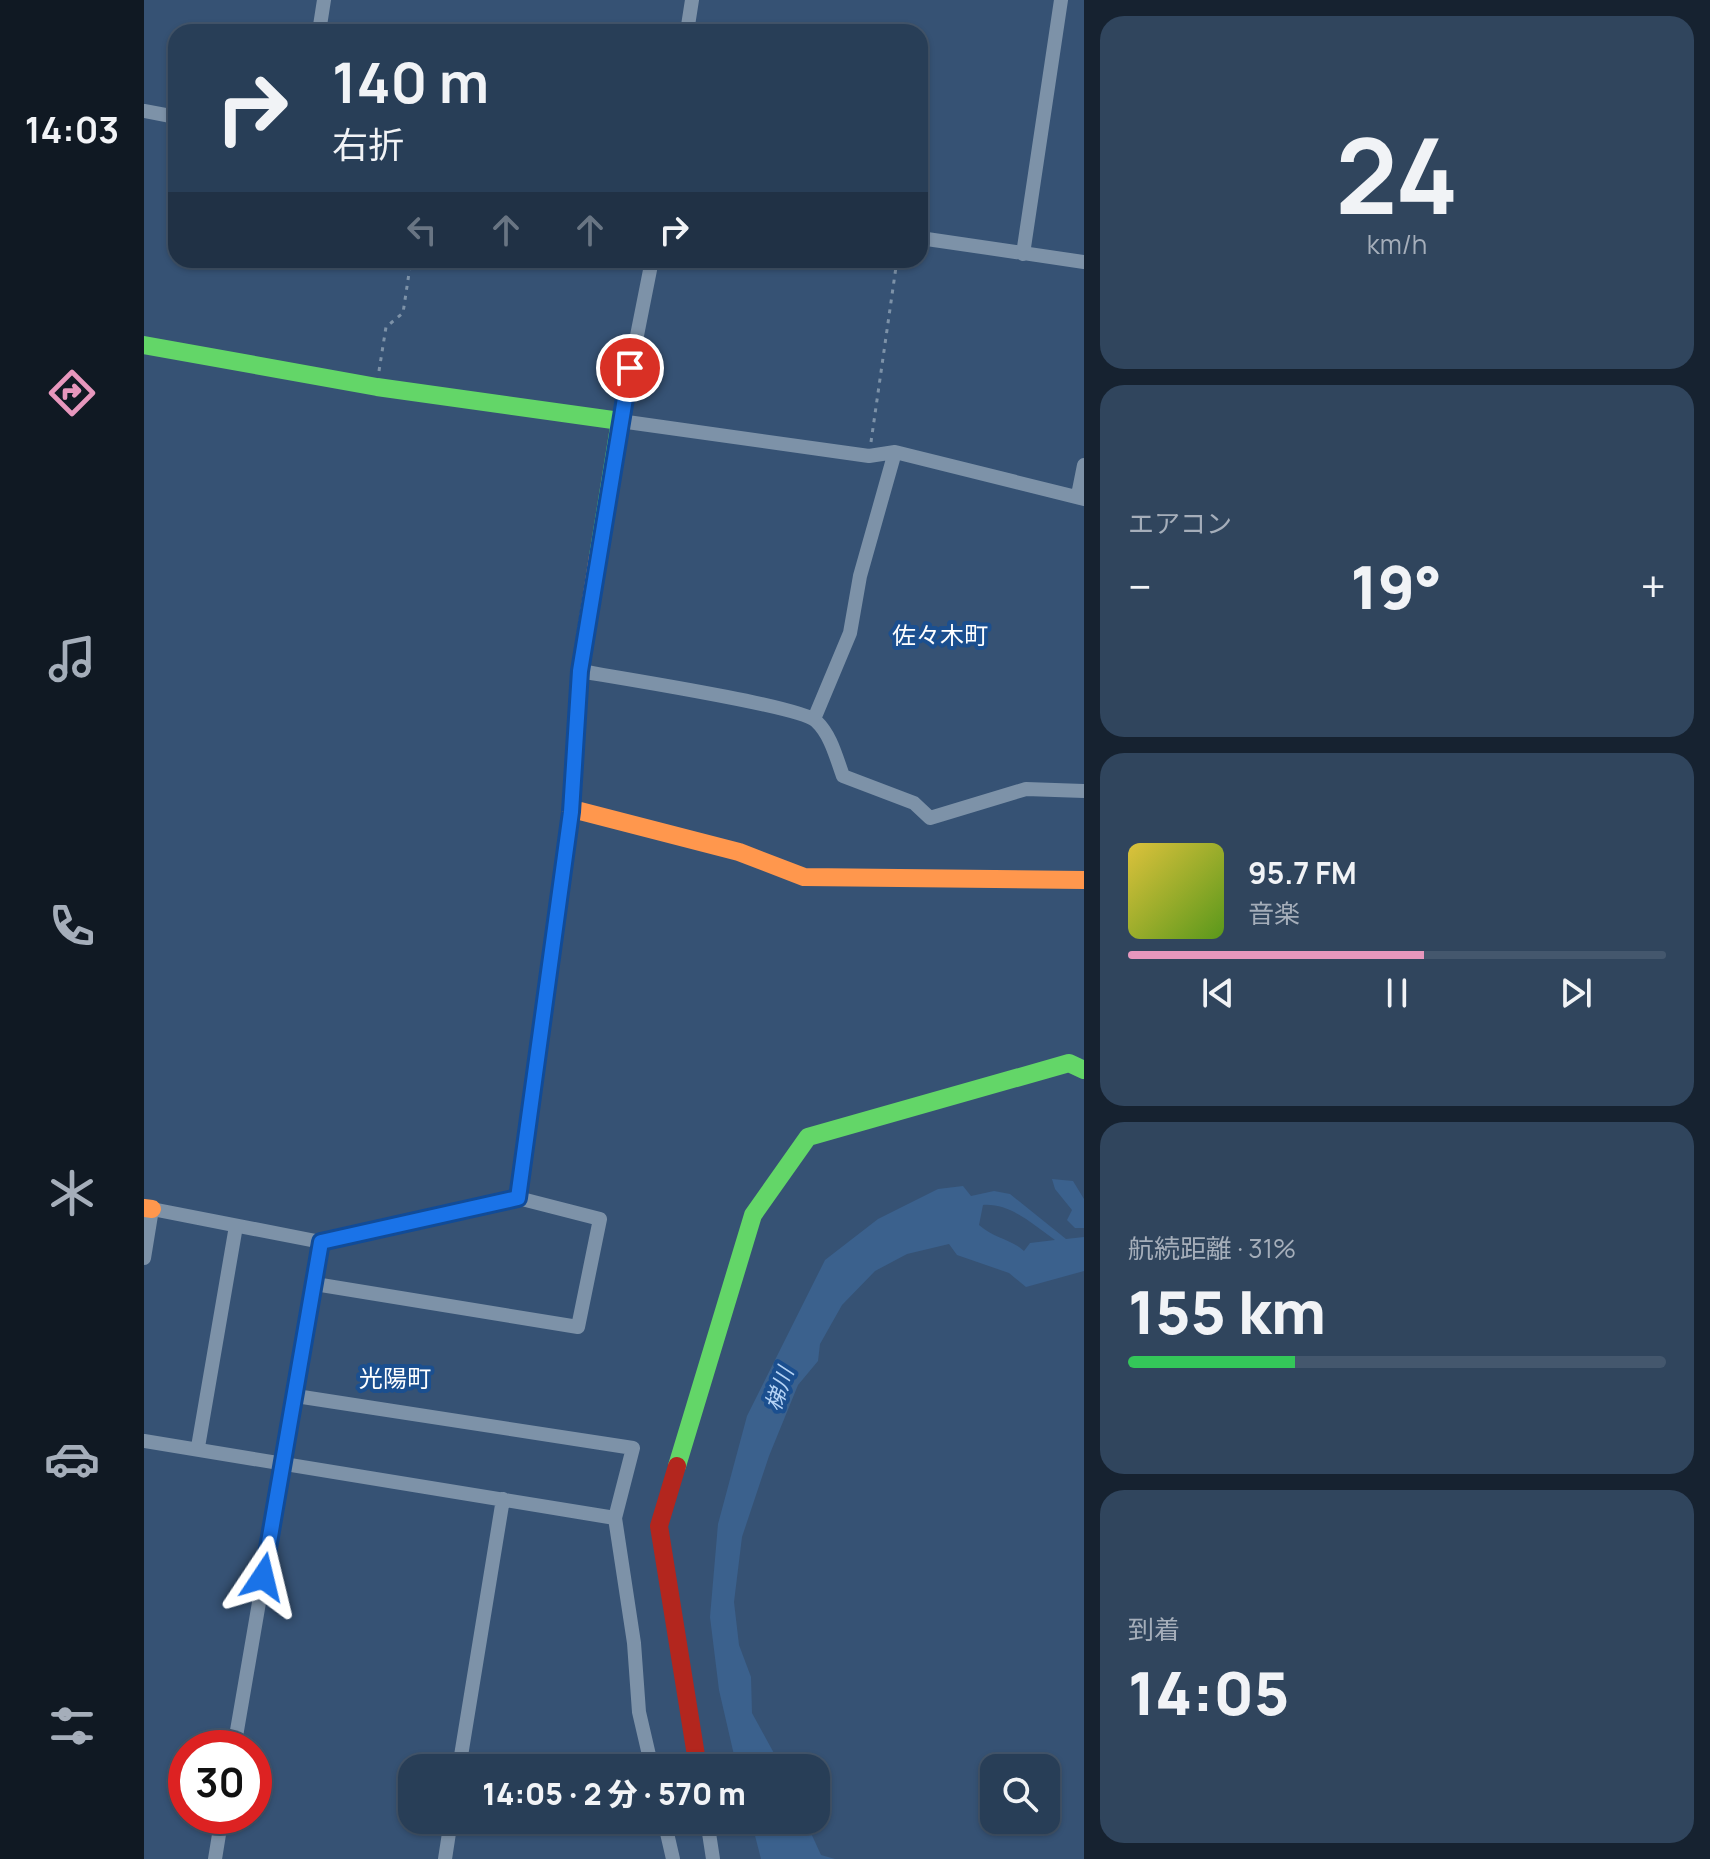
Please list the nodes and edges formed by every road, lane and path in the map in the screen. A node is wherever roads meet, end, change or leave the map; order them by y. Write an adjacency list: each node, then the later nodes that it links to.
1 (324, 0): 4 (street)
2 (692, 0): 5 (street)
3 (1061, 0): 9 (street)
4 (320, 24)
5 (688, 24)
6 (144, 111): 7 (street)
7 (168, 116)
8 (928, 239): 9 (street)
9 (1023, 254): 10 (street)
10 (1084, 262)
11 (410, 268): 15 (path)
12 (650, 268): 16 (street)
13 (896, 268): 18 (path)
14 (144, 345): 15 (street)
15 (377, 387): 16 (street)
16 (620, 421): 18 (street); 21 (street)
17 (895, 452): 18 (street); 20 (street); 22 (street)
18 (869, 456)
19 (1084, 465): 20 (street)
20 (1081, 497)
21 (580, 671): 22 (street); 24 (street)
22 (814, 719): 23 (street)
23 (1084, 791)
24 (571, 812): 25 (street); 27 (street)
25 (1084, 880)
26 (1084, 1070): 42 (street)
27 (518, 1198): 30 (street); 32 (street)
28 (148, 1208): 29 (street); 31 (street)
29 (236, 1226): 30 (street); 35 (street)
30 (321, 1242): 32 (street)
31 (144, 1258)
32 (315, 1284): 33 (street)
33 (296, 1396): 36 (street); 38 (street)
34 (144, 1441): 35 (street)
35 (198, 1447): 36 (street)
36 (283, 1464): 37 (street); 39 (street)
37 (503, 1499): 38 (street); 40 (street)
38 (615, 1518): 41 (street)
39 (237, 1730)
40 (461, 1754)
41 (649, 1754)
42 (696, 1754)
43 (219, 1834): 47 (street)
44 (449, 1834): 48 (street)
45 (667, 1834): 49 (street)
46 (709, 1834): 50 (street)
47 (215, 1859)
48 (445, 1859)
49 (673, 1859)
50 (713, 1859)

